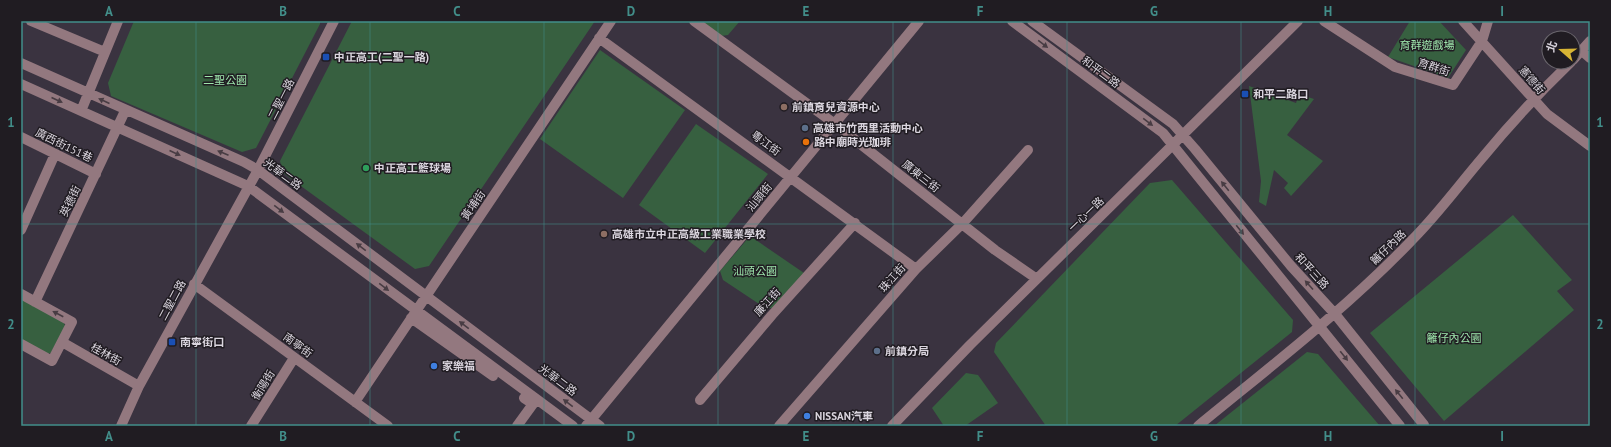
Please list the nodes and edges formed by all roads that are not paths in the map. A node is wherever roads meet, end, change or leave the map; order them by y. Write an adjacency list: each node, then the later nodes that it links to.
1 (31, 21): 17 (street)
2 (118, 21): 17 (street)
3 (334, 21): 34 (street, 二聖一路)
4 (611, 21): 13 (street, 黃埔街)
5 (694, 21): 26 (street, 廣東三街)
6 (920, 21): 26 (street, 汕頭街)
7 (1012, 21): 30 (street, 和平二路, one-way to 30)
8 (1032, 21): 28 (street, 和平二路)
9 (1298, 21): 28 (street, 一心一路)
10 (1324, 21): 14 (street, 育群街)
11 (1463, 21): 14 (street, 憲德街)
12 (1488, 21): 14 (street, 育群街)
13 (599, 38): 36 (street, 粵江街); 45 (street, 黃埔街)
14 (1482, 41): 23 (street, 憲德街)
15 (1590, 41): 16 (street, 籬仔內路)
16 (1582, 51): 18 (street)
17 (105, 52): 22 (street)
18 (1590, 58)
19 (21, 63): 22 (street, 光華二路)
20 (1563, 70): 23 (street, 籬仔內路)
21 (21, 84): 24 (street, one-way to 24)
22 (88, 94): 24 (street); 25 (street, 光華二路, one-way to 22)
23 (1533, 100): 31 (street, 憲德街); 47 (street, 籬仔內路)
24 (81, 111): 27 (street)
25 (125, 111): 27 (street, 英德街); 34 (street, 光華二路, one-way to 25)
26 (835, 124): 36 (street, 汕頭街); 39 (street, 廣東三街)
27 (117, 127): 35 (street, 英德街); 37 (street, one-way to 37)
28 (1182, 134): 30 (street, 一心一路); 47 (street, 和平三路, one-way to 28)
29 (21, 137): 33 (street, 廣西街151巷)
30 (1172, 145): 42 (street, 一心一路); 49 (street, one-way to 49)
31 (1590, 146)
32 (1028, 150): 39 (street, 珠江街)
33 (55, 154): 35 (street, 廣西街151巷); 40 (street)
34 (258, 170): 37 (street, 二聖一路); 45 (street, 光華二路, one-way to 34)
35 (96, 174): 46 (street, 英德街)
36 (791, 177): 38 (street, 粵江街); 59 (street, 汕頭街)
37 (248, 186): 43 (street, 二聖二路); 48 (street, one-way to 48)
38 (855, 223): 41 (street, 粵江街); 56 (street, 廉江街)
39 (963, 223): 41 (street, 珠江街); 42 (street, 廣東三街)
40 (21, 230)
41 (916, 269): 68 (street, 珠江街)
42 (1037, 279): 69 (street, 一心一路)
43 (194, 284): 53 (street, 南寧街); 55 (street, 二聖二路)
44 (21, 294): 46 (street)
45 (426, 297): 48 (street, 黃埔街); 52 (street, 光華二路, one-way to 45)
46 (35, 302): 50 (street, one-way to 46)
47 (1335, 314): 49 (street, 籬仔內路); 60 (street, 和平三路, one-way to 47)
48 (414, 315): 54 (street); 57 (street, 黃埔街); 58 (street)
49 (1320, 326): 70 (street, 籬仔內路); 71 (street, one-way to 71)
50 (62, 342): 51 (street); 55 (street, 桂林街)
51 (21, 344)
52 (502, 354): 54 (street); 59 (street, 光華二路, one-way to 52)
53 (294, 358): 57 (street, 南寧街); 62 (street, 衡陽街)
54 (493, 367): 66 (street)
55 (139, 386): 61 (street, 二聖二路)
56 (700, 400)
57 (355, 402): 63 (street, 南寧街)
58 (533, 404): 64 (street); 65 (street)
59 (588, 423): 67 (street, 光華二路)
60 (1423, 425)
61 (121, 426)
62 (251, 426)
63 (388, 426)
64 (517, 426)
65 (564, 426)
66 (573, 426)
67 (600, 426)
68 (779, 426)
69 (892, 426)
70 (1198, 426)
71 (1400, 426)

